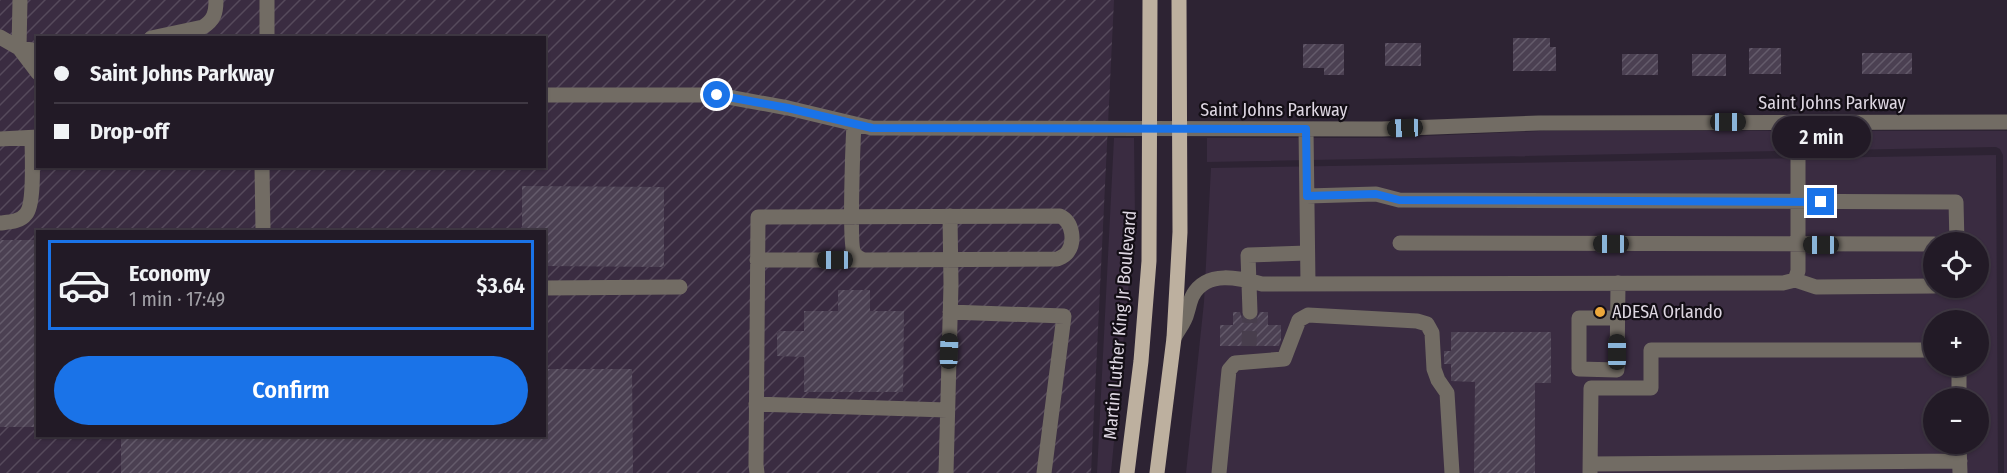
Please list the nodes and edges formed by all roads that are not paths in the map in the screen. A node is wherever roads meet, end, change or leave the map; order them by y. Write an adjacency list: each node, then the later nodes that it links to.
1 (20, 0): 9 (street)
2 (216, 0): 6 (street)
3 (267, 0): 7 (street)
4 (1150, 0): 19 (main road, Martin Luther King Jr Boulevard)
5 (1179, 0): 17 (main road)
6 (160, 36)
7 (267, 36)
8 (0, 37): 9 (street)
9 (19, 48): 10 (street); 11 (street); 12 (street)
10 (36, 51)
11 (0, 52)
12 (36, 70)
13 (546, 95): 16 (street, Saint Johns Parkway)
14 (1798, 122): 15 (street, Saint Johns Parkway); 18 (street, Saint Johns Parkway); 24 (street)
15 (2007, 122)
16 (854, 124): 19 (street, Saint Johns Parkway); 25 (street)
17 (1179, 129): 18 (street, Saint Johns Parkway); 19 (street, Saint Johns Parkway); 47 (main road)
18 (1306, 129): 23 (street)
19 (1150, 130): 59 (main road, Martin Luther King Jr Boulevard)
20 (35, 138): 21 (street); 27 (street)
21 (0, 139)
22 (262, 168): 28 (street)
23 (1307, 196): 24 (street); 33 (street)
24 (1798, 201): 29 (street); 32 (street)
25 (853, 216): 26 (street); 34 (street); 35 (street)
26 (950, 216): 36 (street); 36 (street)
27 (0, 223)
28 (263, 230)
29 (1957, 232)
30 (1400, 243): 32 (street)
31 (1923, 244): 32 (street)
32 (1798, 245): 38 (street)
33 (1307, 253): 37 (street); 40 (street)
34 (757, 260): 35 (street); 51 (street)
35 (866, 260): 36 (street)
36 (951, 260): 44 (street)
37 (1248, 280): 40 (street); 45 (street); 47 (street)
38 (1795, 280): 39 (street); 41 (street)
39 (1617, 283): 40 (street); 46 (street)
40 (1308, 284)
41 (1923, 286)
42 (680, 287): 43 (street)
43 (546, 288)
44 (950, 312): 52 (street); 58 (street)
45 (1250, 312)
46 (1617, 318)
47 (1174, 338): 55 (main road)
48 (1250, 346): 50 (street)
49 (1923, 350): 54 (street)
50 (1248, 362): 60 (street); 61 (street)
51 (756, 404): 52 (street); 56 (street)
52 (947, 410): 57 (street)
53 (1960, 467): 54 (street)
54 (1590, 468)
55 (1154, 471)
56 (757, 473)
57 (946, 473)
58 (1044, 473)
59 (1127, 473)
60 (1219, 473)
61 (1452, 473)

